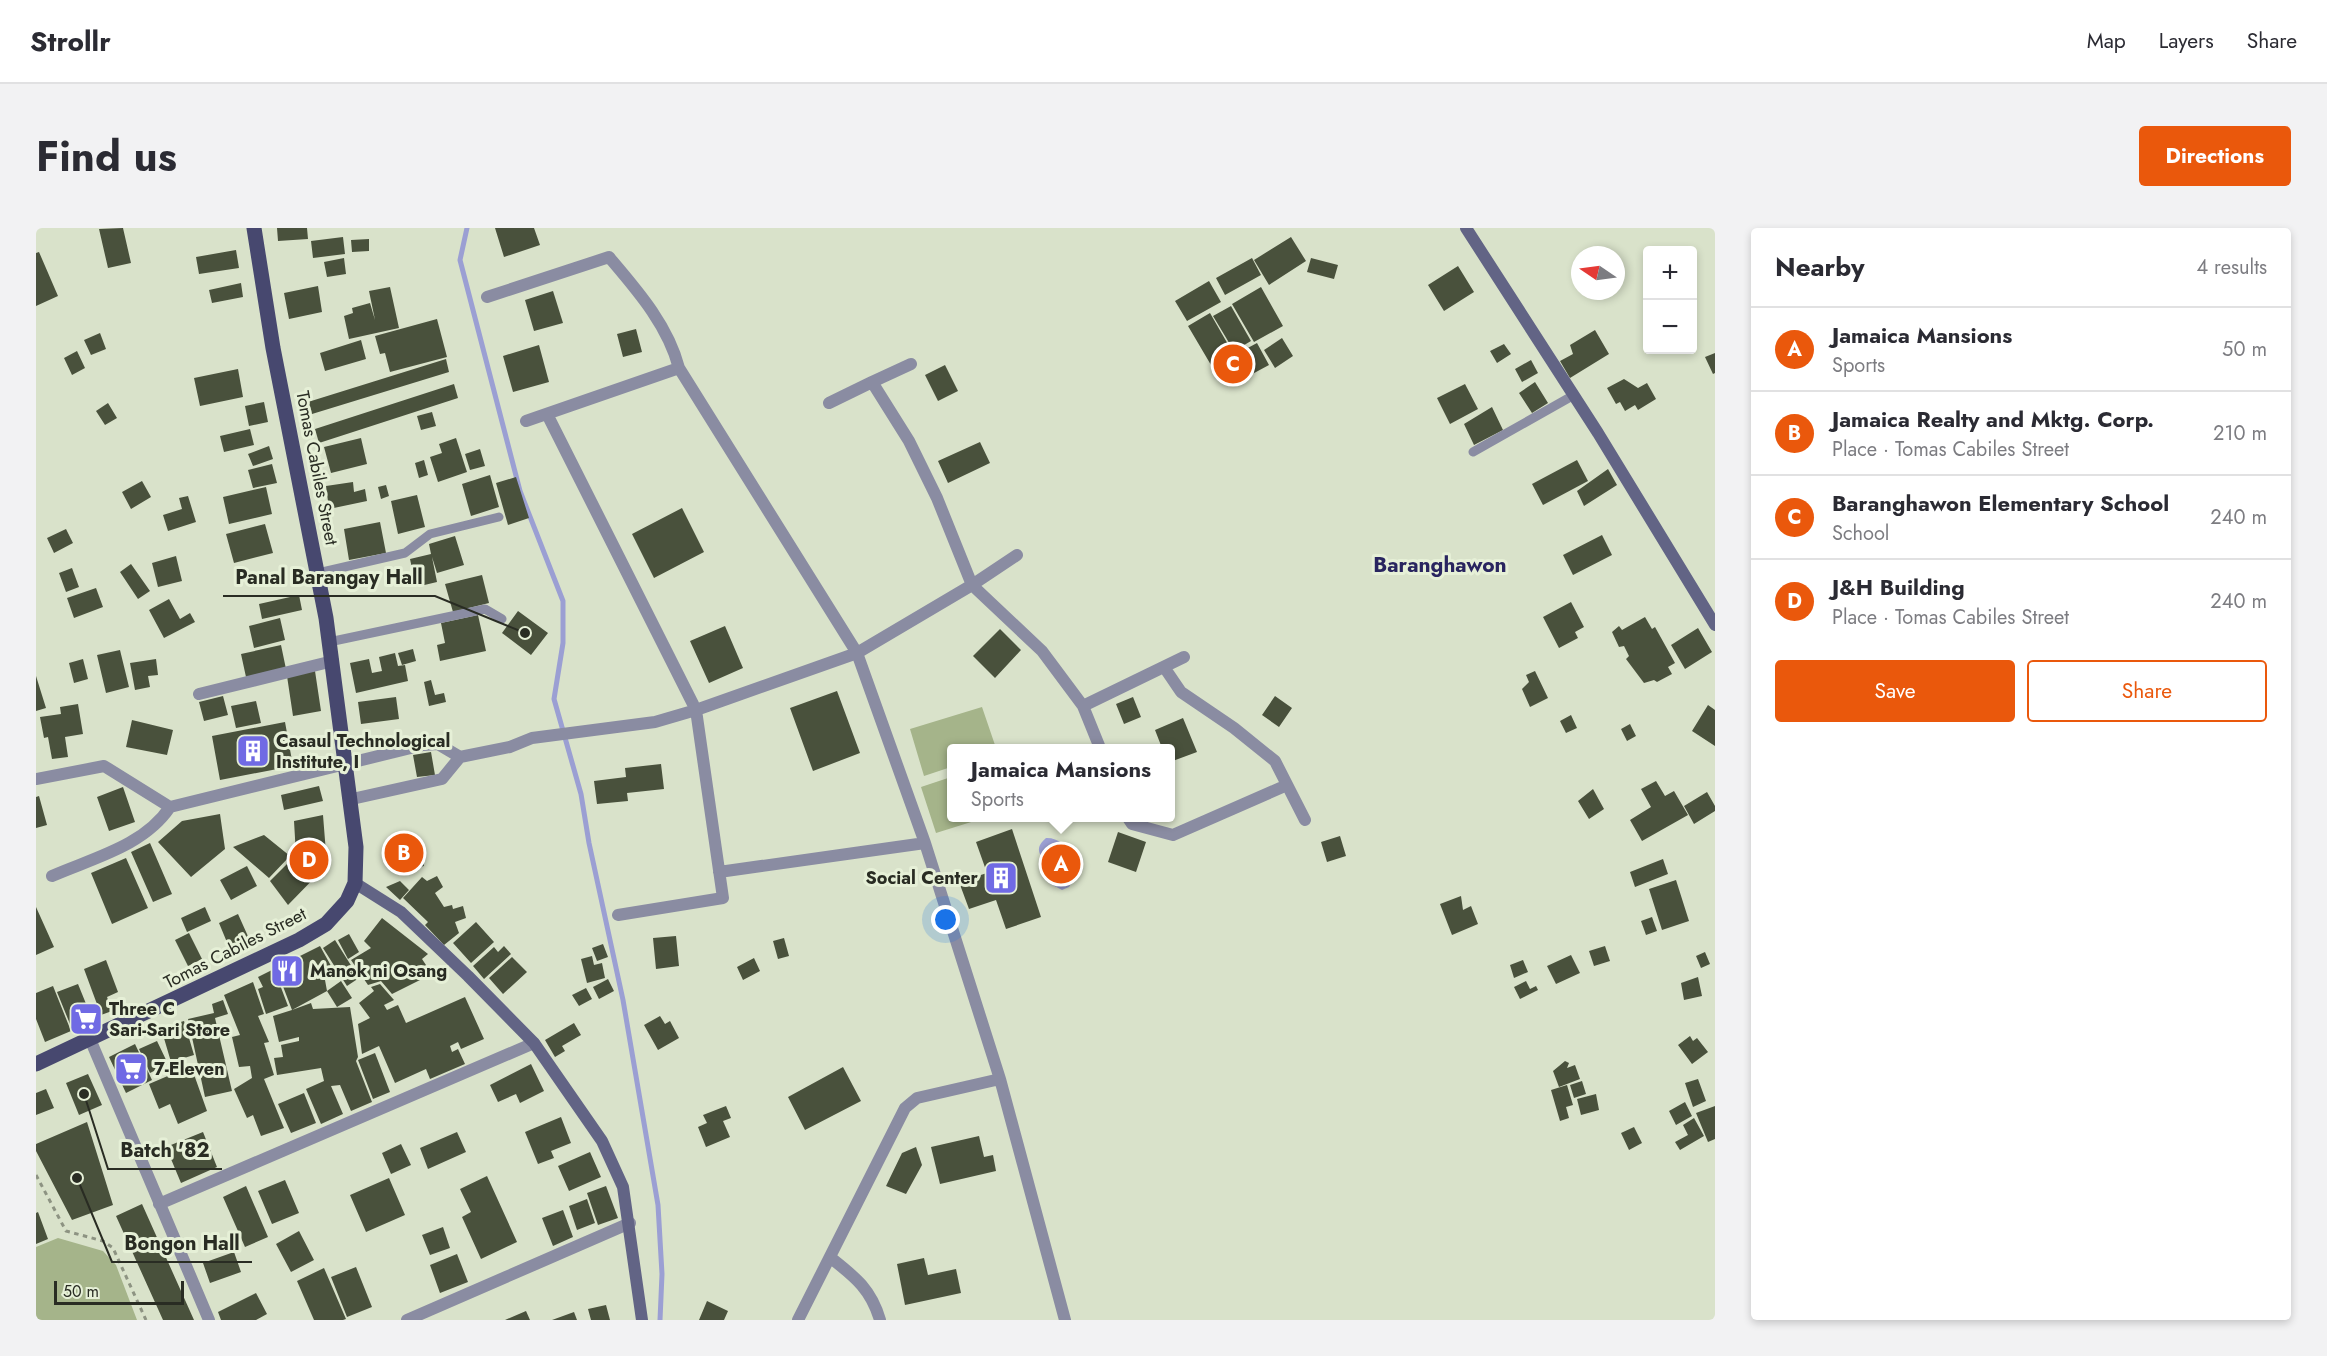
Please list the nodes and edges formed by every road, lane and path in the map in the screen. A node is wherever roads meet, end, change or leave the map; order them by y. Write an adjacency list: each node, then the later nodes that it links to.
1 (254, 228): 14 (main road, Tomas Cabiles Street)
2 (1466, 228): 7 (street)
3 (487, 297): 5 (street)
4 (911, 364): 6 (street)
5 (680, 368): 9 (street); 19 (street)
6 (873, 382): 8 (street); 15 (street)
7 (1574, 395): 11 (lane); 17 (street)
8 (829, 403)
9 (547, 414): 10 (street); 25 (street)
10 (526, 421)
11 (1473, 452)
12 (499, 517): 14 (lane)
13 (1017, 555): 15 (street)
14 (318, 573): 18 (main road, Tomas Cabiles Street)
15 (972, 585): 19 (street); 24 (street)
16 (502, 619): 18 (lane)
17 (1715, 625)
18 (329, 642): 21 (main road, Tomas Cabiles Street)
19 (857, 653): 25 (street); 35 (street)
20 (1184, 657): 22 (street)
21 (333, 661): 23 (street); 28 (main road, Tomas Cabiles Street)
22 (1164, 667): 24 (street); 30 (street)
23 (199, 694)
24 (1083, 706): 26 (street)
25 (696, 711): 27 (street); 36 (street)
26 (1098, 744)
27 (460, 757): 28 (street); 31 (street)
28 (347, 762): 31 (main road, Tomas Cabiles Street); 32 (street)
29 (36, 779): 32 (street)
30 (1287, 785): 33 (street); 34 (street)
31 (352, 799): 38 (main road, Tomas Cabiles Street)
32 (170, 807): 37 (street)
33 (1305, 820)
34 (1131, 822)
35 (925, 843): 36 (street); 43 (street)
36 (719, 872): 39 (street)
37 (52, 876)
38 (355, 883): 40 (main road, Tomas Cabiles Street); 41 (street)
39 (618, 915)
40 (90, 1039): 42 (main road, Tomas Cabiles Street); 45 (street)
41 (534, 1043): 45 (street); 46 (street)
42 (36, 1064)
43 (1000, 1079): 47 (street); 54 (street)
44 (36, 1175): 48 (path)
45 (159, 1204): 49 (street)
46 (630, 1223): 50 (street); 51 (street)
47 (831, 1258): 52 (street); 53 (street)
48 (146, 1320)
49 (208, 1320)
50 (407, 1320)
51 (642, 1320)
52 (798, 1320)
53 (880, 1320)
54 (1065, 1320)

